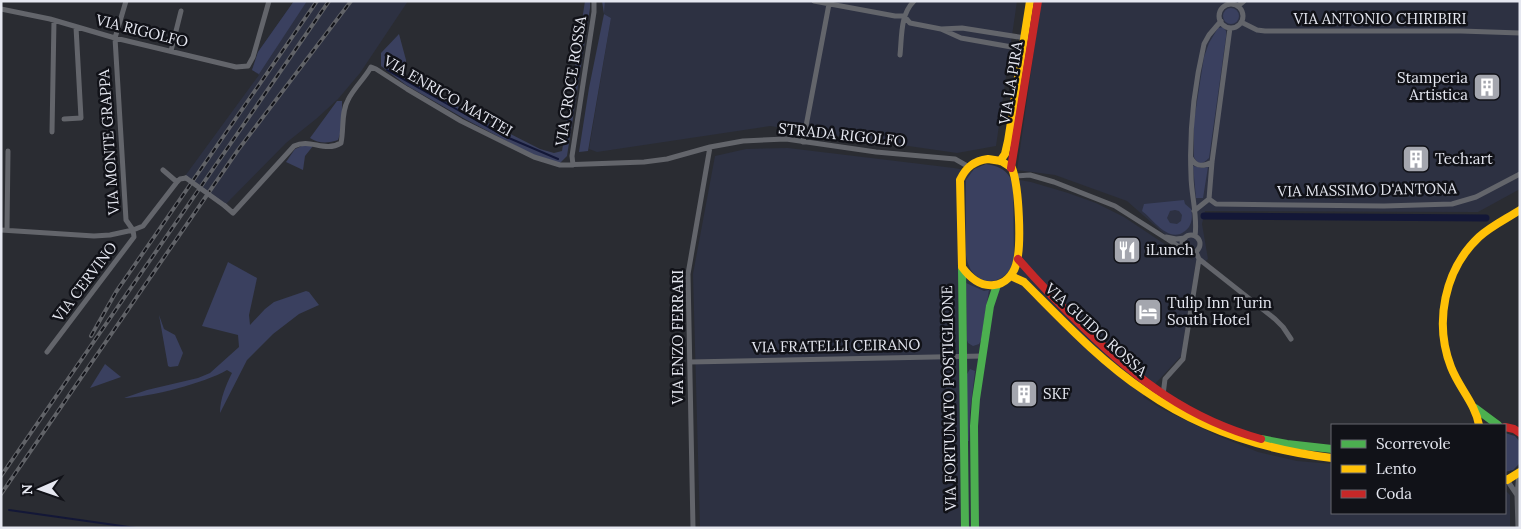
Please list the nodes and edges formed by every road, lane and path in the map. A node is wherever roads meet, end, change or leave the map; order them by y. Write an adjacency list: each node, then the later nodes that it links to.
1 (126, 1): 23 (street)
2 (269, 1): 27 (street, VIA RIGOLFO)
3 (594, 1): 37 (street, VIA CROCE ROSSA)
4 (814, 1): 9 (street)
5 (914, 1): 14 (street)
6 (1030, 1): 24 (street, VIA LA PIRA)
7 (1038, 1): 39 (street, VIA LA PIRA)
8 (1244, 1): 11 (street)
9 (829, 4): 14 (street); 31 (street)
10 (1224, 4): 11 (street); 16 (street)
11 (1238, 6): 17 (street)
12 (1, 9): 15 (street, VIA RIGOLFO)
13 (181, 11): 27 (street)
14 (904, 16): 20 (street); 28 (street)
15 (54, 20): 18 (street, VIA RIGOLFO); 30 (street)
16 (1220, 21): 19 (street); 34 (street)
17 (1242, 22): 19 (street); 22 (street, VIA ANTONIO CHIRIBIRI)
18 (76, 27): 23 (street, VIA RIGOLFO); 29 (street)
19 (1230, 28): 36 (street)
20 (941, 30): 21 (street); 25 (street)
21 (984, 32): 24 (street); 25 (street)
22 (1520, 33)
23 (115, 38): 27 (street, VIA RIGOLFO); 49 (street, VIA MONTE GRAPPA)
24 (1025, 38): 26 (street, VIA LA PIRA)
25 (983, 42): 26 (street)
26 (1023, 49): 35 (street, VIA LA PIRA)
27 (171, 52)
28 (900, 55)
29 (64, 120)
30 (52, 132)
31 (803, 142): 32 (street, STRADA RIGOLFO); 38 (street, STRADA RIGOLFO)
32 (710, 147): 37 (street, VIA ENRICO MATTEI); 64 (street, VIA ENZO FERRARI)
33 (8, 151): 48 (street)
34 (1190, 158): 36 (street); 46 (street)
35 (1000, 161): 38 (street); 39 (street)
36 (1212, 162): 44 (street)
37 (573, 165): 47 (street, VIA ENRICO MATTEI)
38 (969, 166): 57 (street, VIA FORTUNATO POSTIGLIONE)
39 (1012, 168): 42 (street)
40 (163, 170): 43 (street)
41 (1520, 174): 44 (street, VIA MASSIMO D'ANTONA)
42 (1015, 176): 50 (street); 55 (street)
43 (177, 182): 47 (street, VIA CERVINO, bridge); 49 (street, VIA CERVINO)
44 (1209, 199): 46 (street)
45 (1520, 210): 66 (street)
46 (1194, 211): 51 (street)
47 (233, 213)
48 (4, 230): 49 (street, VIA MONTE GRAPPA)
49 (133, 230): 61 (street, VIA CERVINO)
50 (1161, 236): 52 (street); 53 (street)
51 (1195, 236): 52 (street); 54 (street)
52 (1186, 237): 53 (street)
53 (1186, 251): 54 (street)
54 (1196, 252): 56 (street)
55 (1018, 259): 58 (street); 65 (street, VIA GUIDO ROSSA)
56 (1198, 259): 60 (street); 65 (street)
57 (962, 267): 59 (street); 62 (street, VIA FORTUNATO POSTIGLIONE)
58 (1011, 276): 59 (street); 74 (street, VIA GUIDO ROSSA)
59 (997, 285): 63 (street, VIA FORTUNATO POSTIGLIONE)
60 (1291, 339)
61 (47, 352)
62 (962, 356): 63 (street, VIA FRATELLI CEIRANO); 64 (street, VIA FRATELLI CEIRANO); 72 (street, VIA FORTUNATO POSTIGLIONE)
63 (982, 356): 71 (street, VIA FORTUNATO POSTIGLIONE)
64 (690, 362): 78 (street, VIA ENZO FERRARI)
65 (1163, 395): 73 (street, VIA GUIDO ROSSA)
66 (1475, 408): 67 (street); 68 (street)
67 (1479, 424)
68 (1497, 424)
69 (1506, 427): 70 (street)
70 (1520, 433)
71 (974, 443): 72 (street); 80 (street, VIA FORTUNATO POSTIGLIONE)
72 (964, 444): 79 (street, VIA FORTUNATO POSTIGLIONE)
73 (1331, 449)
74 (1331, 458)
75 (1519, 473): 76 (street); 77 (street)
76 (1506, 480): 77 (street)
77 (1516, 495): 81 (street)
78 (693, 528)
79 (965, 528)
80 (975, 528)
81 (1518, 528)

